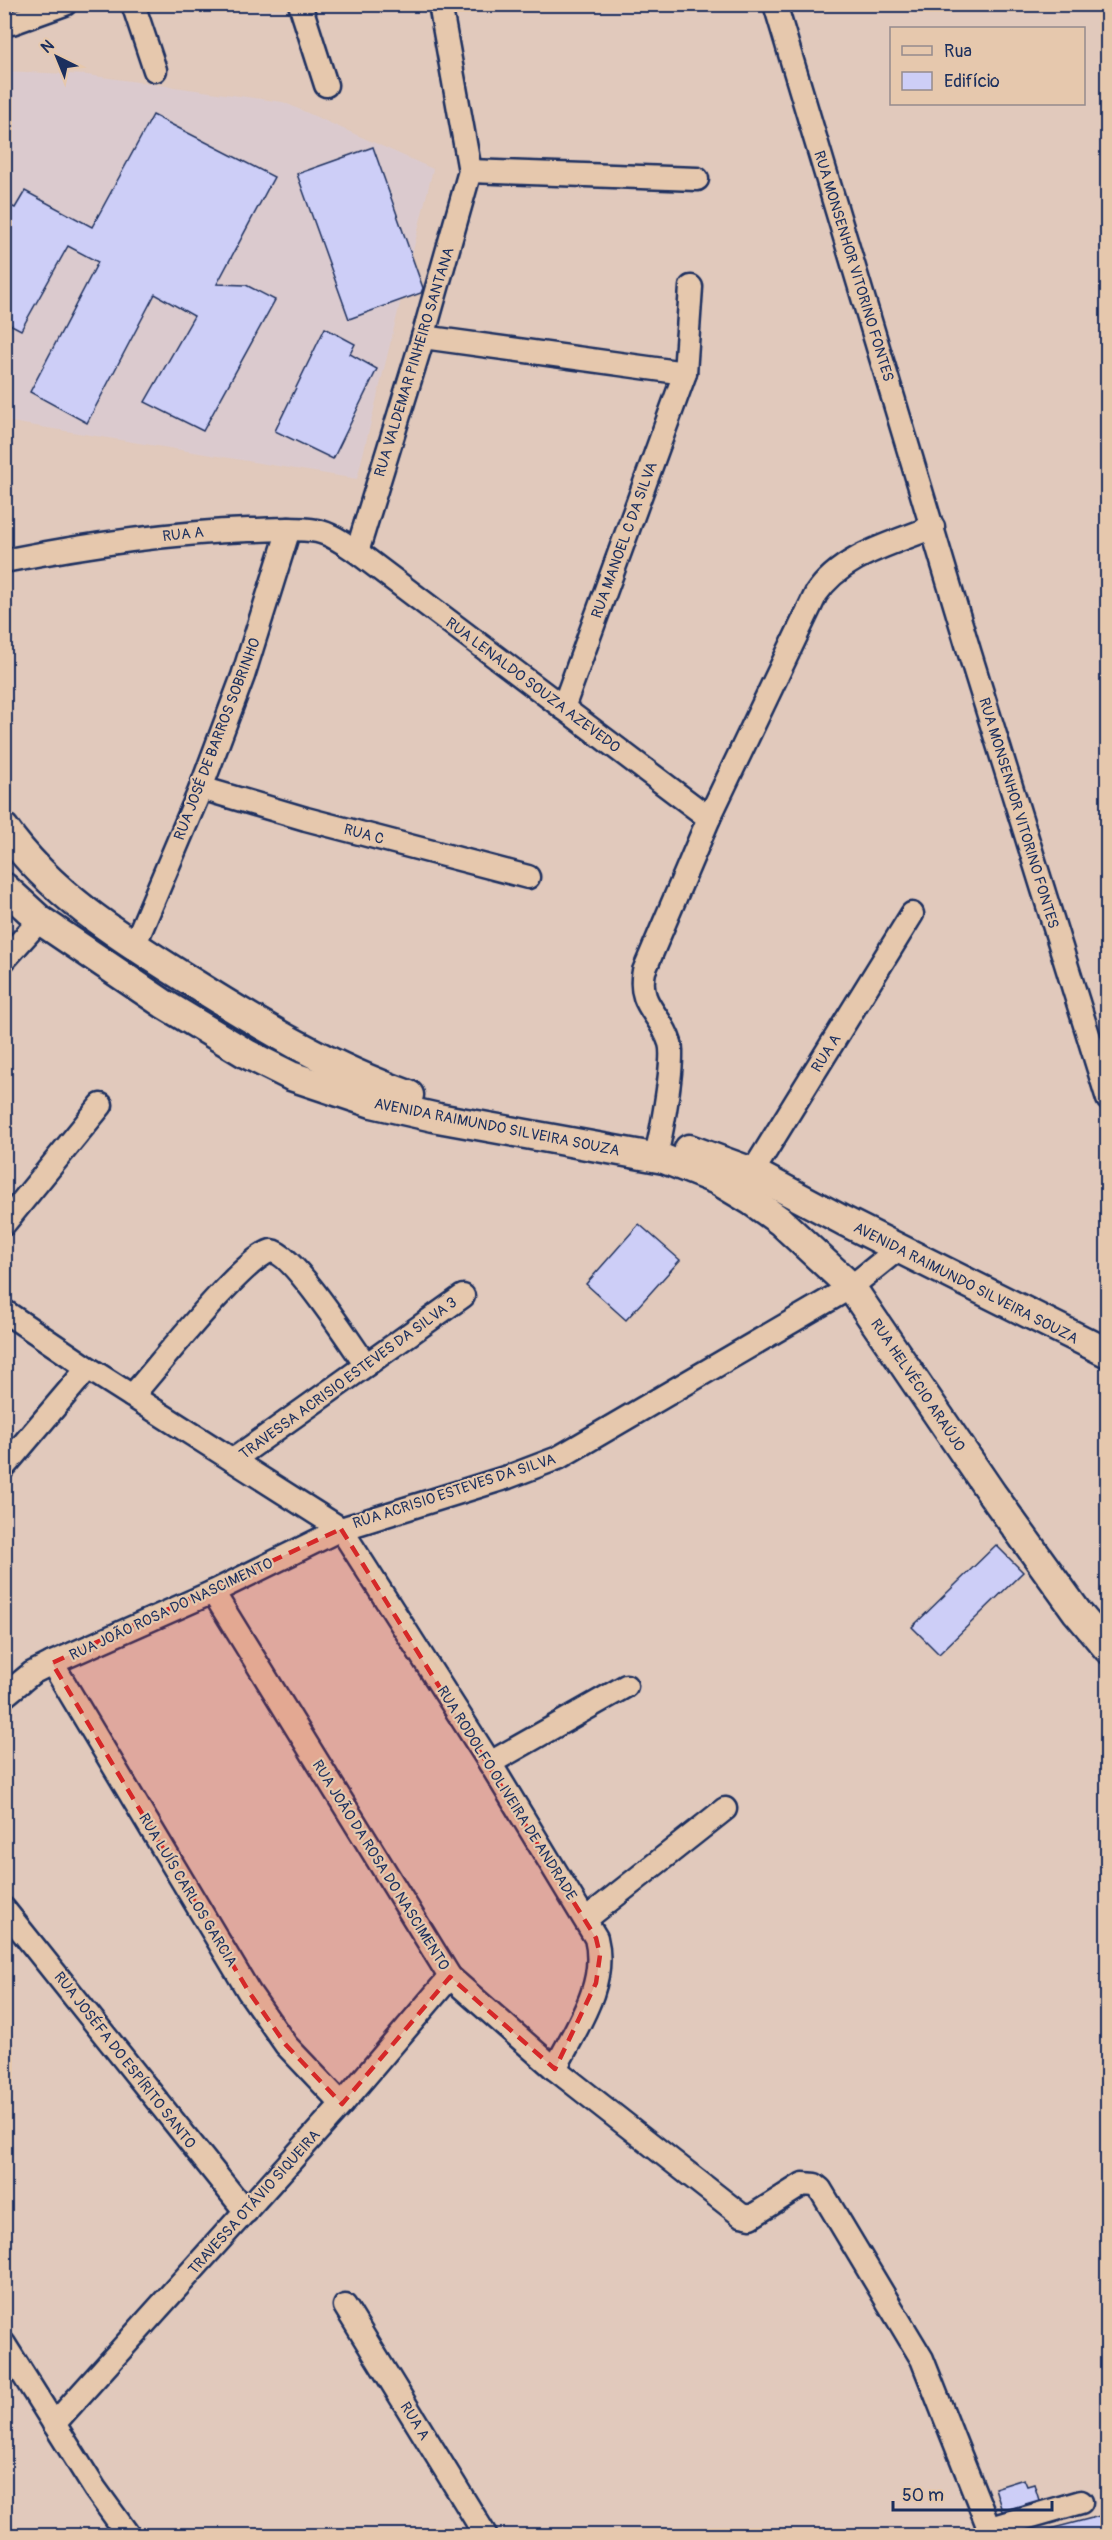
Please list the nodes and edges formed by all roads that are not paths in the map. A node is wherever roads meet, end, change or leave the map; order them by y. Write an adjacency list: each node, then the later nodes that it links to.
1 (65, 4): 6 (street)
2 (133, 4): 7 (street)
3 (300, 4): 8 (street)
4 (440, 4): 9 (street)
5 (775, 4): 14 (street, RUA MONSENHOR VITORINO FONTES)
6 (12, 23)
7 (155, 70)
8 (326, 85)
9 (470, 171): 10 (street); 12 (street, RUA VALDEMAR PINHEIRO SANTANA)
10 (697, 179)
11 (690, 287): 13 (street, RUA MANOEL C DA SILVA)
12 (423, 337): 13 (street); 16 (street, RUA VALDEMAR PINHEIRO SANTANA)
13 (685, 373): 18 (street, RUA MANOEL C DA SILVA)
14 (933, 527): 20 (street); 28 (street, RUA MONSENHOR VITORINO FONTES)
15 (289, 529): 16 (street, RUA A); 17 (street, RUA A); 19 (street, RUA JOSÉ DE BARROS SOBRINHO)
16 (357, 552): 18 (street, RUA LENALDO SOUZA AZEVEDO)
17 (4, 561)
18 (563, 708): 20 (street, RUA LENALDO SOUZA AZEVEDO)
19 (201, 788): 22 (street, RUA C); 26 (street, RUA JOSÉ DE BARROS SOBRINHO)
20 (709, 818): 30 (street)
21 (4, 828): 26 (street, AVENIDA RAIMUNDO SILVEIRA SOUZA)
22 (528, 877)
23 (4, 887): 25 (street, AVENIDA RAIMUNDO SILVEIRA SOUZA)
24 (912, 914): 32 (street, RUA A)
25 (40, 920): 27 (street); 30 (street, AVENIDA RAIMUNDO SILVEIRA SOUZA)
26 (134, 946): 30 (street, AVENIDA RAIMUNDO SILVEIRA SOUZA)
27 (4, 960)
28 (1107, 1099)
29 (101, 1105): 34 (street)
30 (658, 1149): 31 (street, AVENIDA RAIMUNDO SILVEIRA SOUZA); 32 (street, AVENIDA RAIMUNDO SILVEIRA SOUZA)
31 (686, 1166): 32 (street, RUA HELVÉCIO ARAÚJO)
32 (746, 1183): 33 (street, AVENIDA RAIMUNDO SILVEIRA SOUZA); 36 (street, RUA HELVÉCIO ARAÚJO)
33 (844, 1221): 35 (street, AVENIDA RAIMUNDO SILVEIRA SOUZA); 36 (street)
34 (4, 1224)
35 (898, 1249): 37 (street, RUA ACRISIO ESTEVES DA SILVA); 40 (street, AVENIDA RAIMUNDO SILVEIRA SOUZA)
36 (820, 1256): 37 (street, RUA HELVÉCIO ARAÚJO)
37 (851, 1287): 46 (street, RUA ACRISIO ESTEVES DA SILVA); 48 (street, RUA HELVÉCIO ARAÚJO)
38 (463, 1296): 41 (street, TRAVESSA ACRISIO ESTEVES DA SILVA 3)
39 (4, 1311): 42 (street, RUA ACRISIO ESTEVES DA SILVA)
40 (1107, 1353)
41 (366, 1365): 43 (street); 44 (street, TRAVESSA ACRISIO ESTEVES DA SILVA 3)
42 (88, 1368): 43 (street, RUA ACRISIO ESTEVES DA SILVA); 45 (street)
43 (132, 1396): 44 (street, RUA ACRISIO ESTEVES DA SILVA)
44 (233, 1460): 46 (street, RUA ACRISIO ESTEVES DA SILVA)
45 (4, 1467)
46 (341, 1529): 47 (street, RUA JOÃO ROSA DO NASCIMENTO); 52 (street, RUA RODOLFO OLIVEIRA DE ANDRADE)
47 (213, 1592): 49 (street, RUA JOÃO ROSA DO NASCIMENTO); 56 (street, RUA JOÃO DA ROSA DO NASCIMENTO)
48 (1107, 1649)
49 (52, 1663): 51 (street, RUA JOÃO ROSA DO NASCIMENTO); 58 (street, RUA LUÍS CARLOS GARCIA)
50 (626, 1686): 52 (street)
51 (4, 1696)
52 (490, 1764): 55 (street, RUA RODOLFO OLIVEIRA DE ANDRADE)
53 (725, 1809): 55 (street)
54 (4, 1909): 59 (street, RUA JOSÉFA DO ESPÍRITO SANTO)
55 (586, 1919): 57 (street, RUA RODOLFO OLIVEIRA DE ANDRADE)
56 (450, 1977): 57 (street, RUA JOÃO DA ROSA DO NASCIMENTO); 58 (street, TRAVESSA OTÁVIO SIQUEIRA)
57 (555, 2070): 64 (street, RUA JOÃO DA ROSA DO NASCIMENTO)
58 (342, 2104): 59 (street, TRAVESSA OTÁVIO SIQUEIRA)
59 (246, 2212): 62 (street, TRAVESSA OTÁVIO SIQUEIRA)
60 (345, 2306): 66 (street, RUA A)
61 (4, 2344): 62 (street)
62 (54, 2424): 65 (street)
63 (1081, 2502): 64 (street)
64 (991, 2532)
65 (129, 2535)
66 (486, 2535)

